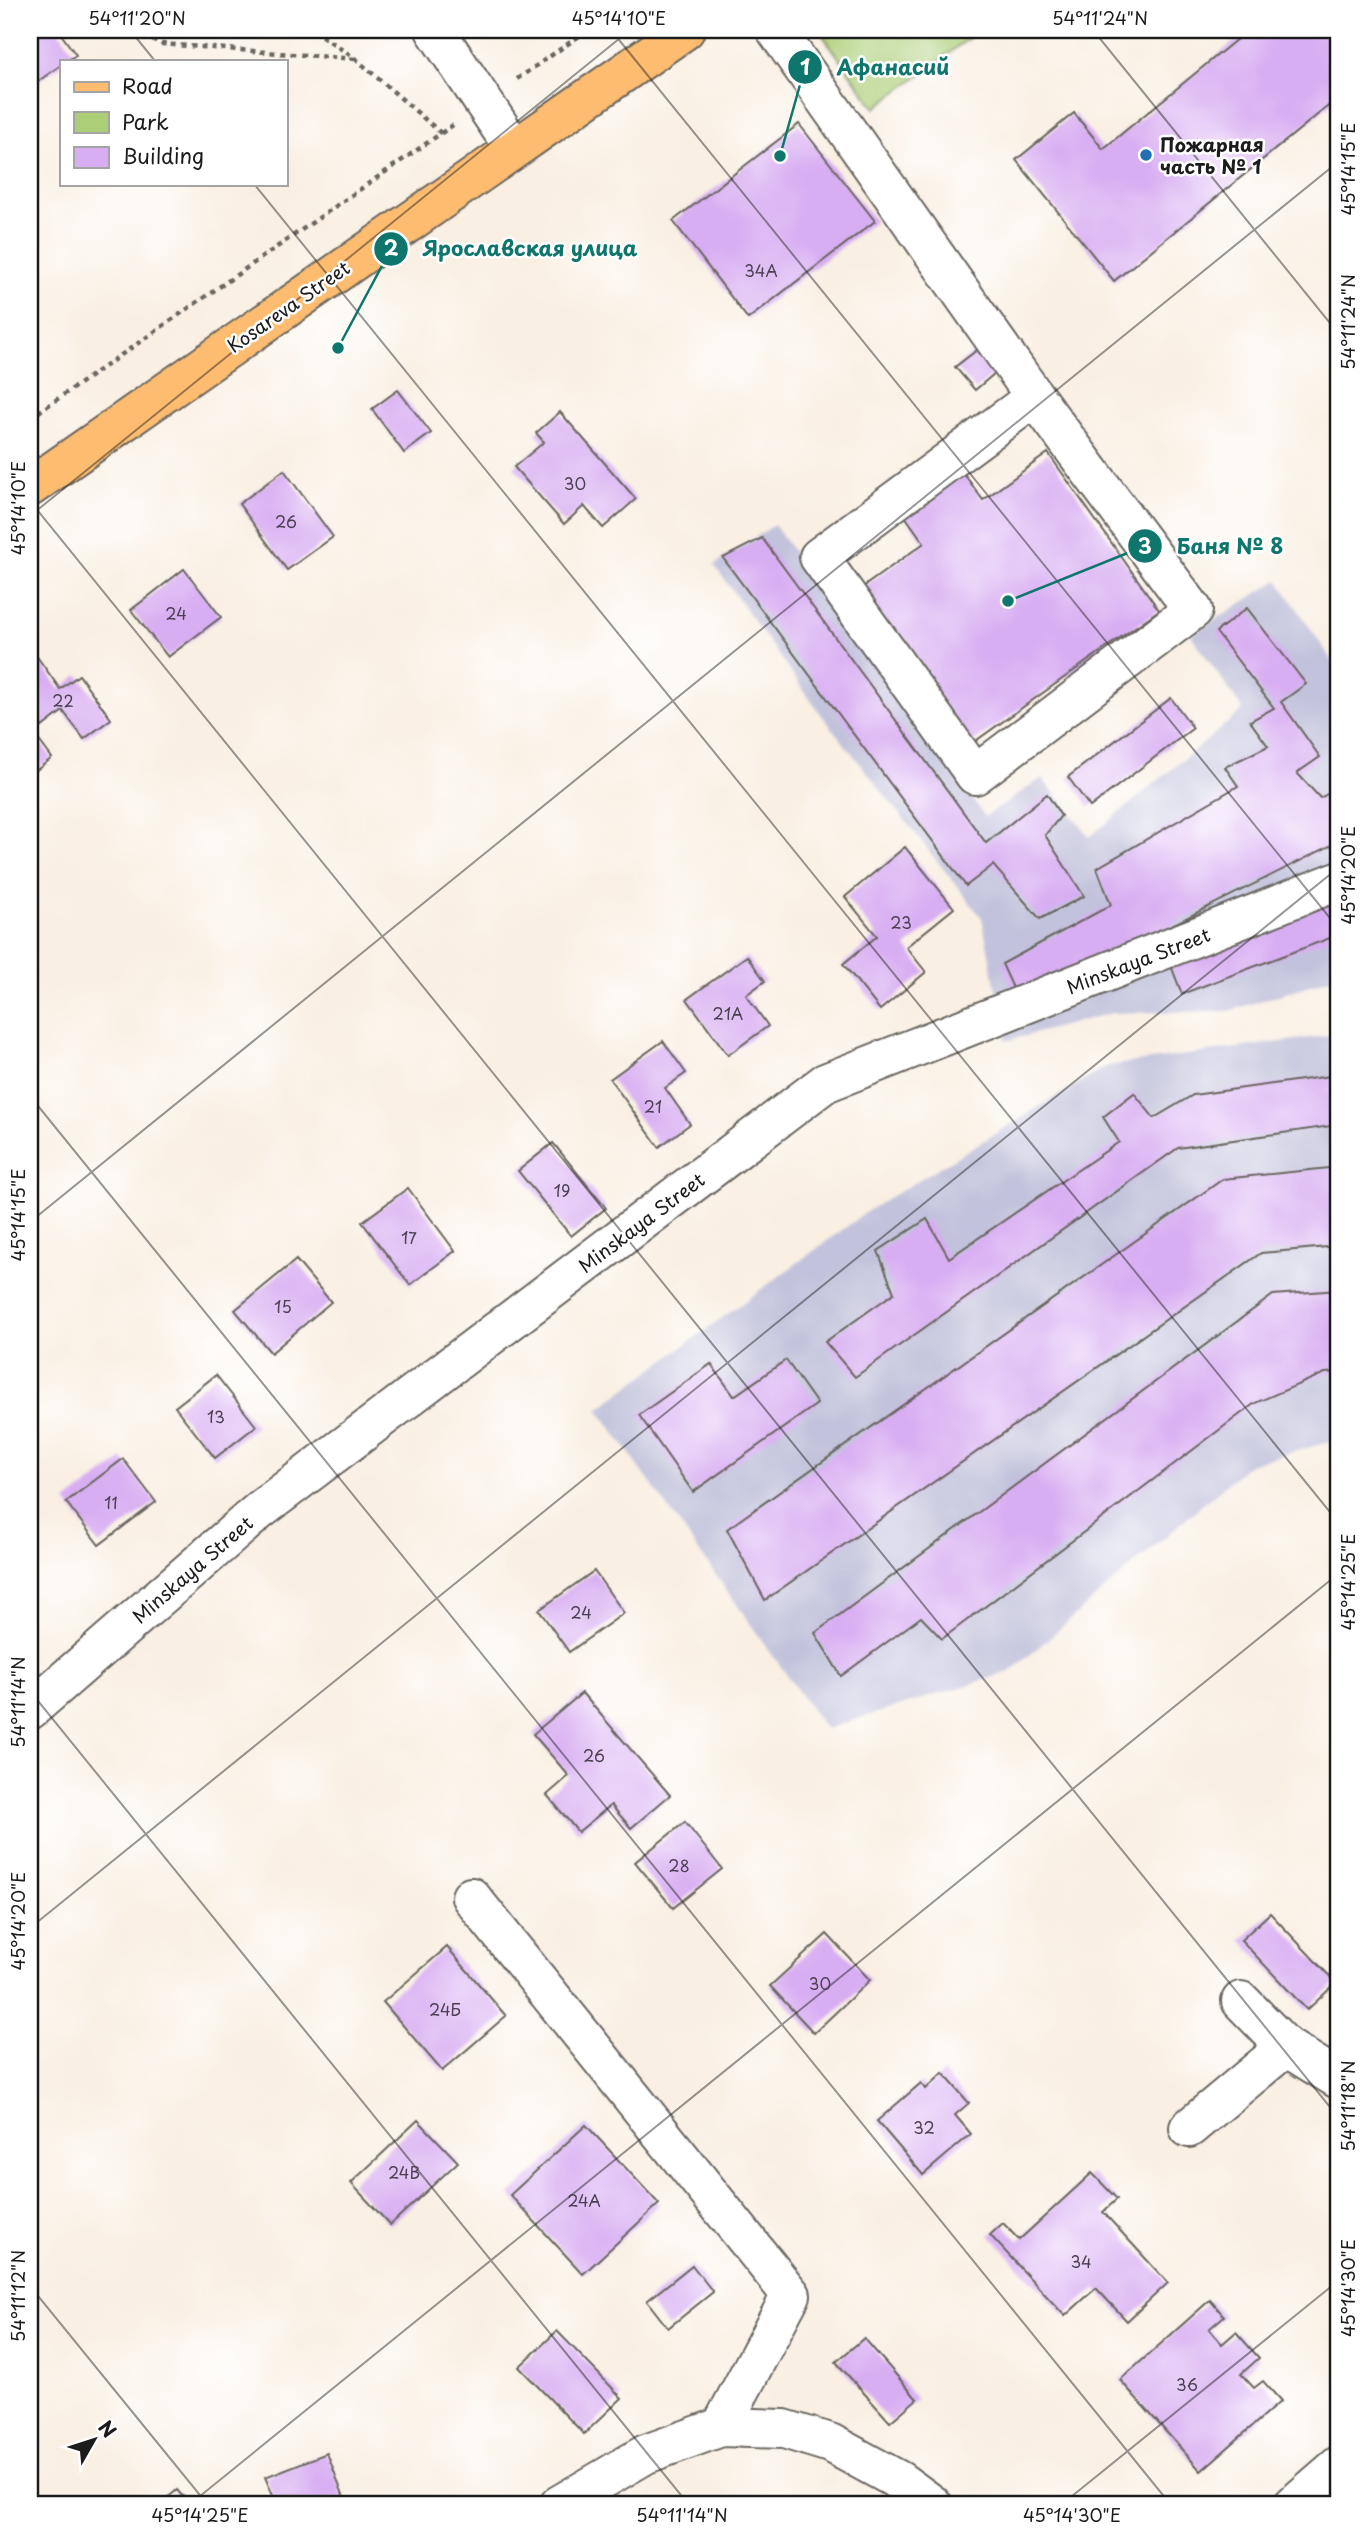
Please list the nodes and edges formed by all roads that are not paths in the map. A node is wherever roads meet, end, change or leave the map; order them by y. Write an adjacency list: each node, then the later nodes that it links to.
1 (435, 30): 4 (street)
2 (685, 30): 4 (main road, Kosareva Street)
3 (776, 30): 5 (street)
4 (514, 148): 6 (main road, Kosareva Street)
5 (1035, 397): 5 (street)
6 (30, 487)
7 (1338, 881): 8 (street, Minskaya Street)
8 (30, 1710)
9 (471, 1897): 14 (street)
10 (1241, 2001): 11 (street)
11 (1286, 2047): 12 (street); 13 (street)
12 (1338, 2080)
13 (1189, 2128)
14 (721, 2427): 16 (street); 17 (street)
15 (1338, 2466): 18 (street)
16 (559, 2505)
17 (933, 2505)
18 (1293, 2505)

